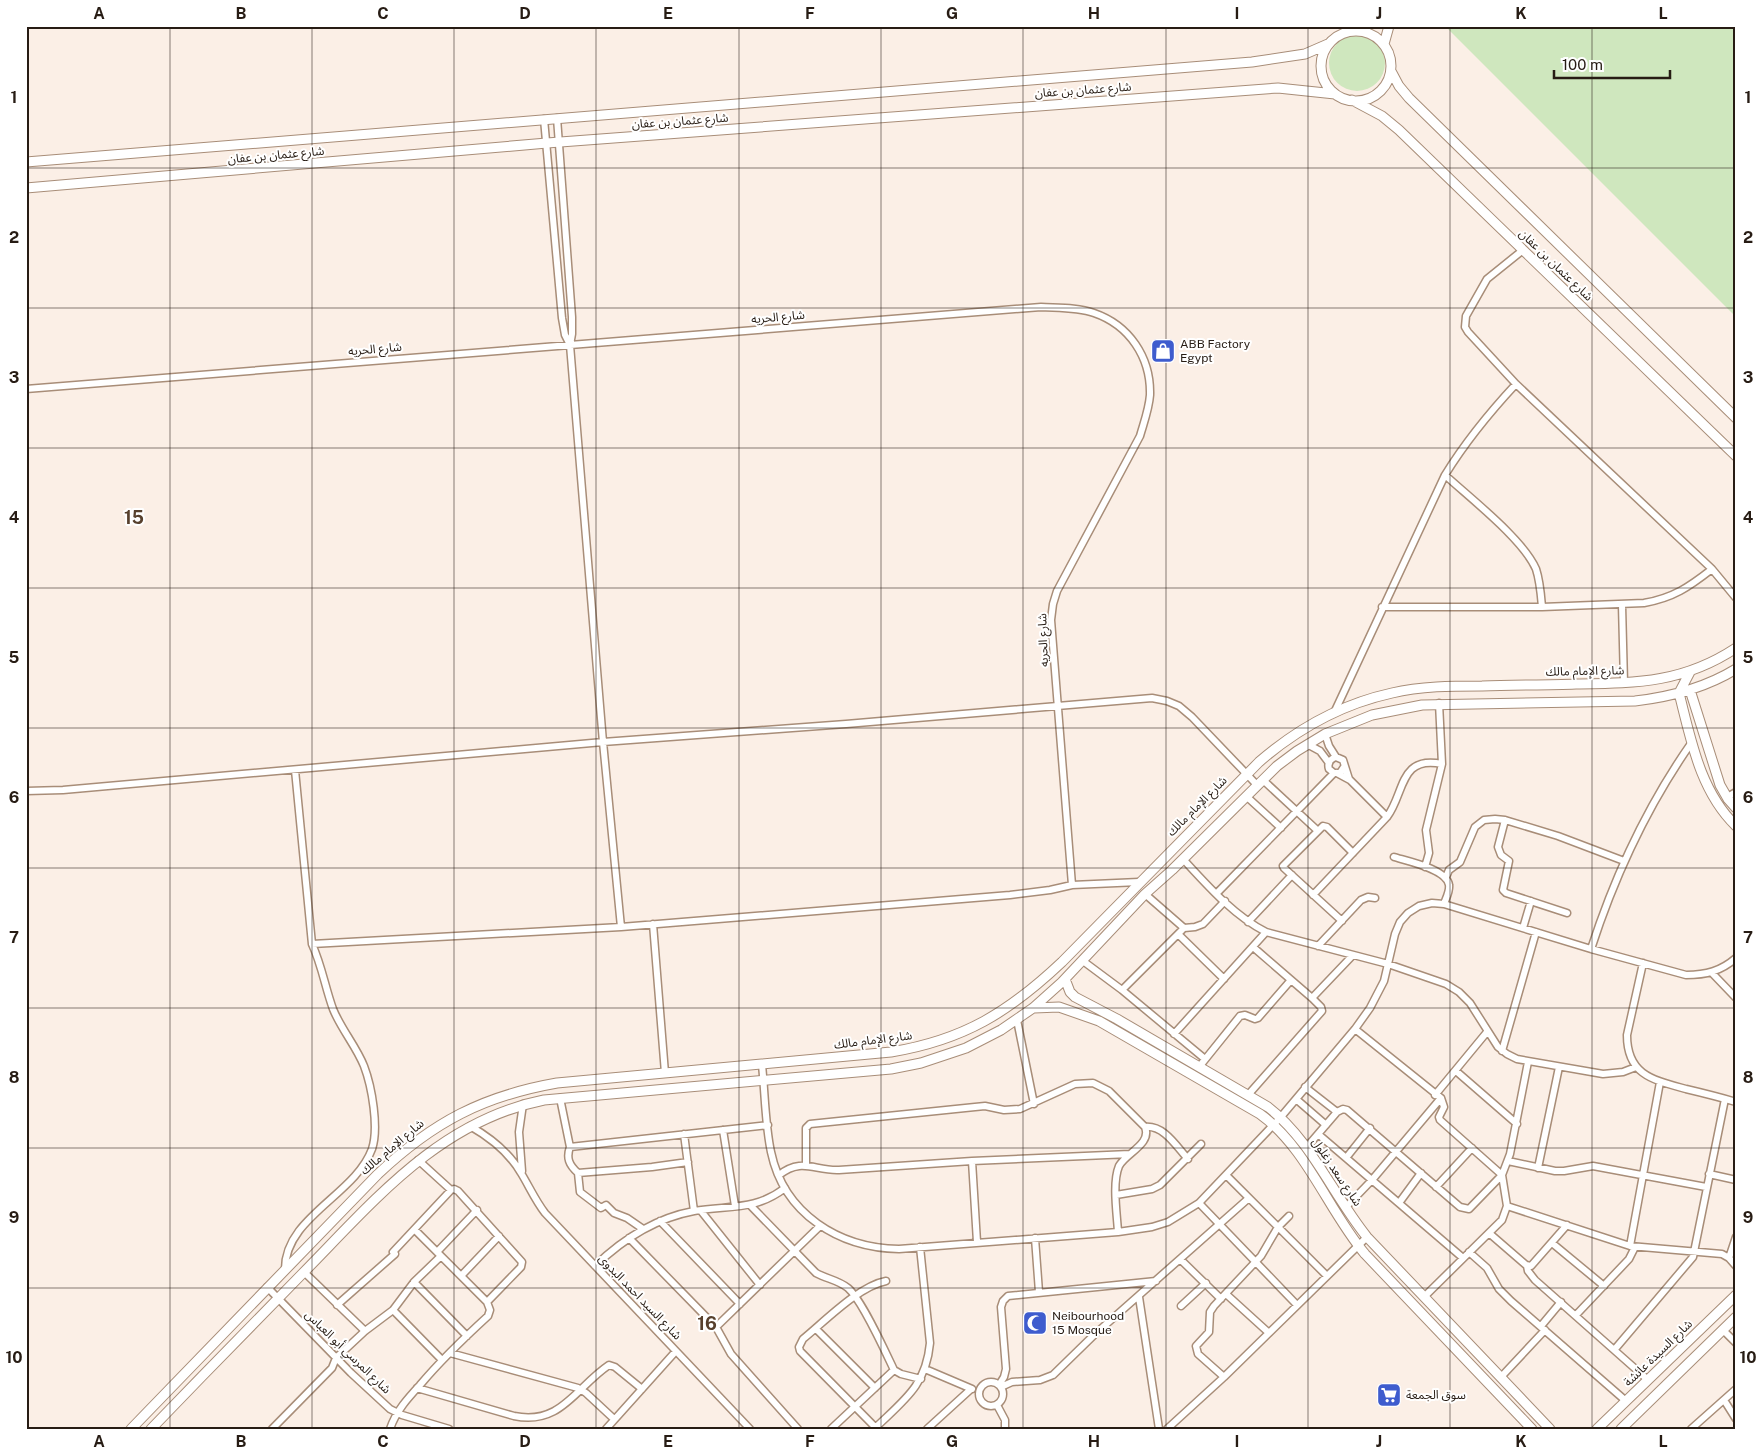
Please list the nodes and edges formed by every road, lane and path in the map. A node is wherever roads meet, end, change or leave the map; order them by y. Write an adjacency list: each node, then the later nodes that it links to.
1 (1389, 26): 4 (street)
2 (1352, 29): 3 (street); 4 (street)
3 (1328, 44): 6 (street); 8 (street, شارع عثمان بن عفان)
4 (1384, 44): 5 (street)
5 (1391, 71): 7 (street); 18 (street, شارع عثمان بن عفان)
6 (1335, 94): 7 (street); 11 (street, شارع عثمان بن عفان)
7 (1352, 100): 14 (street, شارع عثمان بن عفان)
8 (557, 118): 9 (street, شارع عثمان بن عفان); 11 (street)
9 (544, 119): 10 (street); 12 (street, شارع عثمان بن عفان)
10 (546, 143): 11 (street, شارع عثمان بن عفان); 13 (street, شارع عثمان بن عفان); 15 (street)
11 (559, 143): 15 (street)
12 (26, 162)
13 (26, 188)
14 (1523, 250): 16 (street); 19 (street, شارع عثمان بن عفان)
15 (570, 345): 17 (street, شارع الحريه); 33 (street, شارع الحريه); 36 (street)
16 (1516, 384): 20 (street); 21 (street)
17 (26, 389)
18 (1736, 418)
19 (1736, 456)
20 (1444, 475): 24 (street); 25 (street)
21 (1712, 569): 22 (street); 23 (street)
22 (1736, 598)
23 (1622, 605): 24 (street); 29 (street)
24 (1542, 607): 25 (street)
25 (1382, 608): 34 (street)
26 (1736, 648): 28 (street, شارع الإمام مالك)
27 (1736, 669): 30 (street)
28 (1690, 672): 29 (street, شارع الإمام مالك); 31 (street)
29 (1624, 683): 34 (street, شارع الإمام مالك)
30 (1690, 690): 31 (street); 51 (street)
31 (1679, 693): 32 (street); 37 (street)
32 (1439, 703): 35 (street); 41 (street)
33 (1058, 705): 36 (street); 45 (street); 71 (street, شارع الحريه)
34 (1334, 713): 45 (street, شارع الإمام مالك)
35 (1325, 734): 38 (street); 39 (street)
36 (603, 742): 43 (street); 83 (street)
37 (1692, 742): 56 (street); 65 (street)
38 (1307, 744): 40 (street); 47 (street)
39 (1336, 757): 40 (street); 42 (street)
40 (1328, 763): 44 (street)
41 (1442, 764): 54 (street); 66 (street)
42 (1344, 768): 44 (street); 46 (street)
43 (295, 770): 48 (street); 89 (street)
44 (1336, 773): 46 (street); 53 (street)
45 (1246, 774): 47 (street); 58 (street, شارع الإمام مالك)
46 (1350, 780): 54 (street)
47 (1260, 782): 50 (street); 53 (street)
48 (26, 791)
49 (1736, 792): 51 (street)
50 (1246, 796): 57 (street); 60 (street)
51 (1726, 797): 52 (street)
52 (1736, 808)
53 (1298, 812): 57 (street); 59 (street)
54 (1387, 817): 61 (street)
55 (1505, 820): 65 (street); 69 (street); 77 (street)
56 (1736, 826)
57 (1282, 828): 72 (street)
58 (1190, 831): 60 (street); 64 (street, شارع الإمام مالك)
59 (1318, 831): 61 (street); 68 (street)
60 (1201, 840): 63 (street)
61 (1354, 852): 74 (street)
62 (1394, 857): 66 (street)
63 (1183, 859): 67 (street); 72 (street)
64 (1161, 860): 67 (street); 70 (street, شارع الإمام مالك)
65 (1624, 861): 92 (street)
66 (1425, 867): 69 (street)
67 (1172, 870): 73 (street)
68 (1292, 875): 74 (street); 81 (street)
69 (1446, 877): 78 (street)
70 (1139, 882): 71 (street); 113 (street, شارع الإمام مالك)
71 (1072, 885): 82 (street)
72 (1217, 893): 76 (street)
73 (1145, 894): 84 (street); 95 (street)
74 (1313, 896): 80 (street)
75 (1375, 898): 80 (street)
76 (1225, 901): 81 (street); 84 (street)
77 (1531, 901): 79 (street); 85 (street)
78 (1444, 904): 85 (street); 97 (street)
79 (1567, 912)
80 (1342, 921): 91 (street)
81 (1248, 922): 86 (street)
82 (653, 924): 83 (street); 118 (street)
83 (621, 927): 89 (street)
84 (1184, 928): 88 (street)
85 (1523, 928): 87 (street)
86 (1266, 932): 90 (street); 91 (street)
87 (1536, 932): 92 (street); 110 (street)
88 (1178, 934): 100 (street); 102 (street)
89 (312, 944): 210 (street)
90 (1253, 946): 100 (street); 101 (street)
91 (1318, 946): 93 (street)
92 (1591, 949): 96 (street)
93 (1352, 955): 97 (street); 103 (street)
94 (1736, 958): 98 (street)
95 (1083, 961): 99 (street); 102 (street)
96 (1643, 963): 98 (street); 116 (street)
97 (1388, 964): 107 (street); 108 (street)
98 (1712, 973): 104 (street)
99 (1065, 979): 105 (street); 114 (street, شارع سعد زغلول)
100 (1224, 979): 109 (street)
101 (1291, 980): 103 (street); 111 (street)
102 (1122, 990): 109 (street)
103 (1312, 998): 122 (street)
104 (1736, 998)
105 (1033, 1008): 106 (street); 131 (street, شارع سعد زغلول)
106 (1017, 1020): 119 (street); 129 (street)
107 (1355, 1029): 121 (street); 123 (street)
108 (1488, 1032): 110 (street); 117 (street)
109 (1174, 1034): 111 (street)
110 (1502, 1051): 112 (street)
111 (1205, 1059): 114 (street)
112 (1528, 1062): 115 (street); 133 (street)
113 (762, 1065): 118 (street, شارع الإمام مالك); 119 (street)
114 (1199, 1067): 122 (street, شارع سعد زغلول)
115 (1559, 1067): 116 (street); 154 (street)
116 (1636, 1067): 120 (street)
117 (1456, 1071): 123 (street); 133 (street)
118 (665, 1073): 210 (street, شارع الإمام مالك)
119 (764, 1081): 124 (street); 134 (street)
120 (1660, 1082): 126 (street); 162 (street)
121 (1305, 1087): 125 (street); 130 (street)
122 (1248, 1095): 131 (street, شارع سعد زغلول)
123 (1438, 1097): 144 (street); 145 (street)
124 (560, 1098): 128 (street); 142 (street)
125 (1296, 1099): 131 (street); 132 (street)
126 (1725, 1099): 127 (street); 159 (street)
127 (1736, 1102)
128 (523, 1104): 135 (street); 160 (street, شارع السيد احمد البدوى)
129 (1034, 1104): 136 (street); 153 (street)
130 (1337, 1112): 132 (street); 137 (street)
131 (1277, 1121): 143 (street, شارع سعد زغلول); 161 (street); 196 (street, شارع سعد زغلول)
132 (1326, 1124): 140 (street)
133 (1517, 1124): 151 (street)
134 (768, 1125): 138 (street); 157 (street)
135 (470, 1126): 149 (street); 160 (street, شارع السيد احمد البدوى)
136 (1145, 1127): 146 (street); 148 (street)
137 (1370, 1128): 145 (street); 147 (street)
138 (723, 1130): 139 (street); 174 (street)
139 (684, 1134): 142 (street); 152 (street)
140 (1318, 1134): 143 (street); 147 (street)
141 (1201, 1144): 148 (street)
142 (570, 1147): 155 (street)
143 (1306, 1148): 176 (street, شارع سعد زغلول)
144 (1472, 1148): 158 (street); 165 (street)
145 (1396, 1150): 156 (street); 163 (street)
146 (1130, 1154): 150 (street); 169 (street)
147 (1346, 1158): 163 (street)
148 (1188, 1159): 169 (street)
149 (418, 1160): 168 (street); 211 (street)
150 (972, 1161): 153 (street); 194 (street)
151 (1508, 1161): 154 (street); 158 (street)
152 (688, 1162): 155 (street); 178 (street)
153 (806, 1165): 157 (street)
154 (1538, 1168): 162 (street)
155 (578, 1173): 185 (street)
156 (1420, 1173): 165 (street); 172 (street)
157 (778, 1174): 167 (street)
158 (1502, 1174): 165 (street); 175 (street)
159 (1709, 1174): 164 (street); 166 (street)
160 (522, 1175): 207 (street, شارع السيد احمد البدوى)
161 (1226, 1175): 170 (street); 171 (street)
162 (1644, 1175): 166 (street); 197 (street)
163 (1372, 1180): 172 (street); 176 (street)
164 (1736, 1180)
165 (1436, 1187)
166 (1706, 1187): 200 (street)
167 (785, 1188): 173 (street); 183 (street)
168 (452, 1190): 177 (street); 186 (street)
169 (1116, 1195): 187 (street)
170 (1249, 1198): 181 (street); 184 (street)
171 (1199, 1203): 181 (street); 187 (street)
172 (1399, 1203): 203 (street)
173 (750, 1205): 174 (street); 199 (street)
174 (735, 1206): 178 (street)
175 (1507, 1206): 182 (street); 188 (street)
176 (1346, 1208): 190 (street, شارع سعد زغلول)
177 (477, 1210): 189 (street); 202 (street)
178 (698, 1211): 180 (street); 218 (street)
179 (1288, 1216): 184 (street)
180 (660, 1222): 185 (street); 231 (street)
181 (1220, 1225): 205 (street); 206 (street)
182 (1567, 1225): 195 (street); 197 (street)
183 (820, 1226): 198 (street); 199 (street)
184 (1278, 1227): 206 (street); 213 (street)
185 (643, 1229): 191 (street)
186 (415, 1230): 202 (street); 230 (street)
187 (1118, 1232): 192 (street)
188 (1489, 1233): 201 (street); 208 (street)
189 (499, 1236): 212 (street); 228 (street)
190 (1367, 1237): 196 (street); 226 (street, شارع سعد زغلول)
191 (629, 1238): 207 (street); 237 (street)
192 (1035, 1238): 194 (street); 221 (street)
193 (1735, 1241): 204 (street)
194 (977, 1242): 198 (street)
195 (1552, 1243): 208 (street); 219 (street)
196 (1358, 1246): 213 (street); 275 (street, شارع سعد زغلول)
197 (1632, 1246): 200 (street); 219 (street)
198 (920, 1247): 252 (street)
199 (794, 1251): 218 (street); 223 (street)
200 (1695, 1251): 204 (street); 247 (street)
201 (1469, 1252): 203 (street); 238 (street)
202 (439, 1254): 212 (street); 216 (street)
203 (1464, 1258): 226 (street)
204 (1729, 1258): 209 (street)
205 (1180, 1259): 215 (street); 217 (street)
206 (1256, 1262): 224 (street); 232 (street)
207 (595, 1266): 248 (street, شارع السيد احمد البدوى)
208 (1527, 1266): 229 (street)
209 (1736, 1266)
210 (285, 1270): 220 (street, شارع الإمام مالك)
211 (304, 1272): 227 (street); 230 (street)
212 (461, 1276): 228 (street)
213 (1327, 1276): 232 (street)
214 (886, 1281): 223 (street)
215 (1156, 1281): 221 (street); 225 (street)
216 (414, 1282): 234 (street); 244 (street)
217 (1206, 1283): 224 (street); 233 (street)
218 (760, 1285): 231 (street)
219 (1604, 1286): 235 (street)
220 (267, 1288): 227 (street, شارع المرسي أبو العباس); 276 (street, شارع الإمام مالك)
221 (1039, 1292): 258 (street)
222 (1736, 1295): 242 (street, شارع السيدة عائشة)
223 (856, 1296): 239 (street); 253 (street)
224 (1224, 1296): 243 (street); 254 (street)
225 (1139, 1297): 258 (street); 287 (street)
226 (1424, 1297): 255 (street, شارع سعد زغلول)
227 (278, 1299): 250 (street, شارع المرسي أبو العباس); 277 (street)
228 (487, 1302): 244 (street)
229 (1561, 1302): 235 (street); 238 (street)
230 (337, 1304): 241 (street)
231 (740, 1304): 237 (street)
232 (1297, 1305): 243 (street)
233 (1181, 1306)
234 (393, 1310): 241 (street); 251 (street)
235 (1576, 1314): 247 (street)
236 (1736, 1317): 240 (street)
237 (716, 1327): 283 (street)
238 (1543, 1328): 255 (street); 266 (street)
239 (816, 1329): 261 (street); 269 (street)
240 (1723, 1330): 245 (street); 246 (street)
241 (365, 1331): 250 (street)
242 (1698, 1331): 245 (street); 257 (street, شارع السيدة عائشة)
243 (1268, 1333): 254 (street)
244 (467, 1336): 249 (street)
245 (1710, 1342): 291 (street)
246 (1736, 1343)
247 (1615, 1349): 257 (street)
248 (676, 1351): 260 (street); 282 (street, شارع السيد احمد البدوى)
249 (450, 1353): 251 (street); 263 (street)
250 (336, 1358): 270 (street, شارع المرسي أبو العباس); 278 (street)
251 (442, 1360): 259 (street)
252 (925, 1369): 256 (street); 262 (street)
253 (894, 1370): 256 (street); 261 (street)
254 (1224, 1377): 288 (street)
255 (1501, 1377): 272 (street, شارع سعد زغلول)
256 (920, 1379): 274 (street)
257 (1648, 1380): 266 (street, شارع السيدة عائشة)
258 (1000, 1386): 265 (street); 268 (street)
259 (417, 1388): 263 (street); 270 (street)
260 (642, 1388): 263 (street); 271 (street)
261 (875, 1388): 269 (street)
262 (971, 1388): 265 (street); 285 (street)
263 (581, 1389): 271 (street)
264 (1736, 1389): 267 (street)
265 (979, 1391): 268 (street)
266 (1626, 1400): 290 (street, شارع السيدة عائشة)
267 (1724, 1400): 273 (street); 292 (street)
268 (997, 1405): 286 (street)
269 (855, 1407): 274 (street); 284 (street)
270 (396, 1413): 279 (street); 280 (street, شارع المرسي أبو العباس)
271 (614, 1419): 281 (street)
272 (1541, 1419): 275 (street); 289 (street, شارع سعد زغلول)
273 (1736, 1419)
274 (876, 1428)
275 (1531, 1428)
276 (131, 1429)
277 (151, 1429)
278 (272, 1429)
279 (390, 1429)
280 (449, 1429)
281 (606, 1429)
282 (750, 1429)
283 (798, 1429)
284 (831, 1429)
285 (927, 1429)
286 (1005, 1429)
287 (1159, 1429)
288 (1167, 1429)
289 (1550, 1429)
290 (1597, 1429)
291 (1621, 1429)
292 (1691, 1429)

